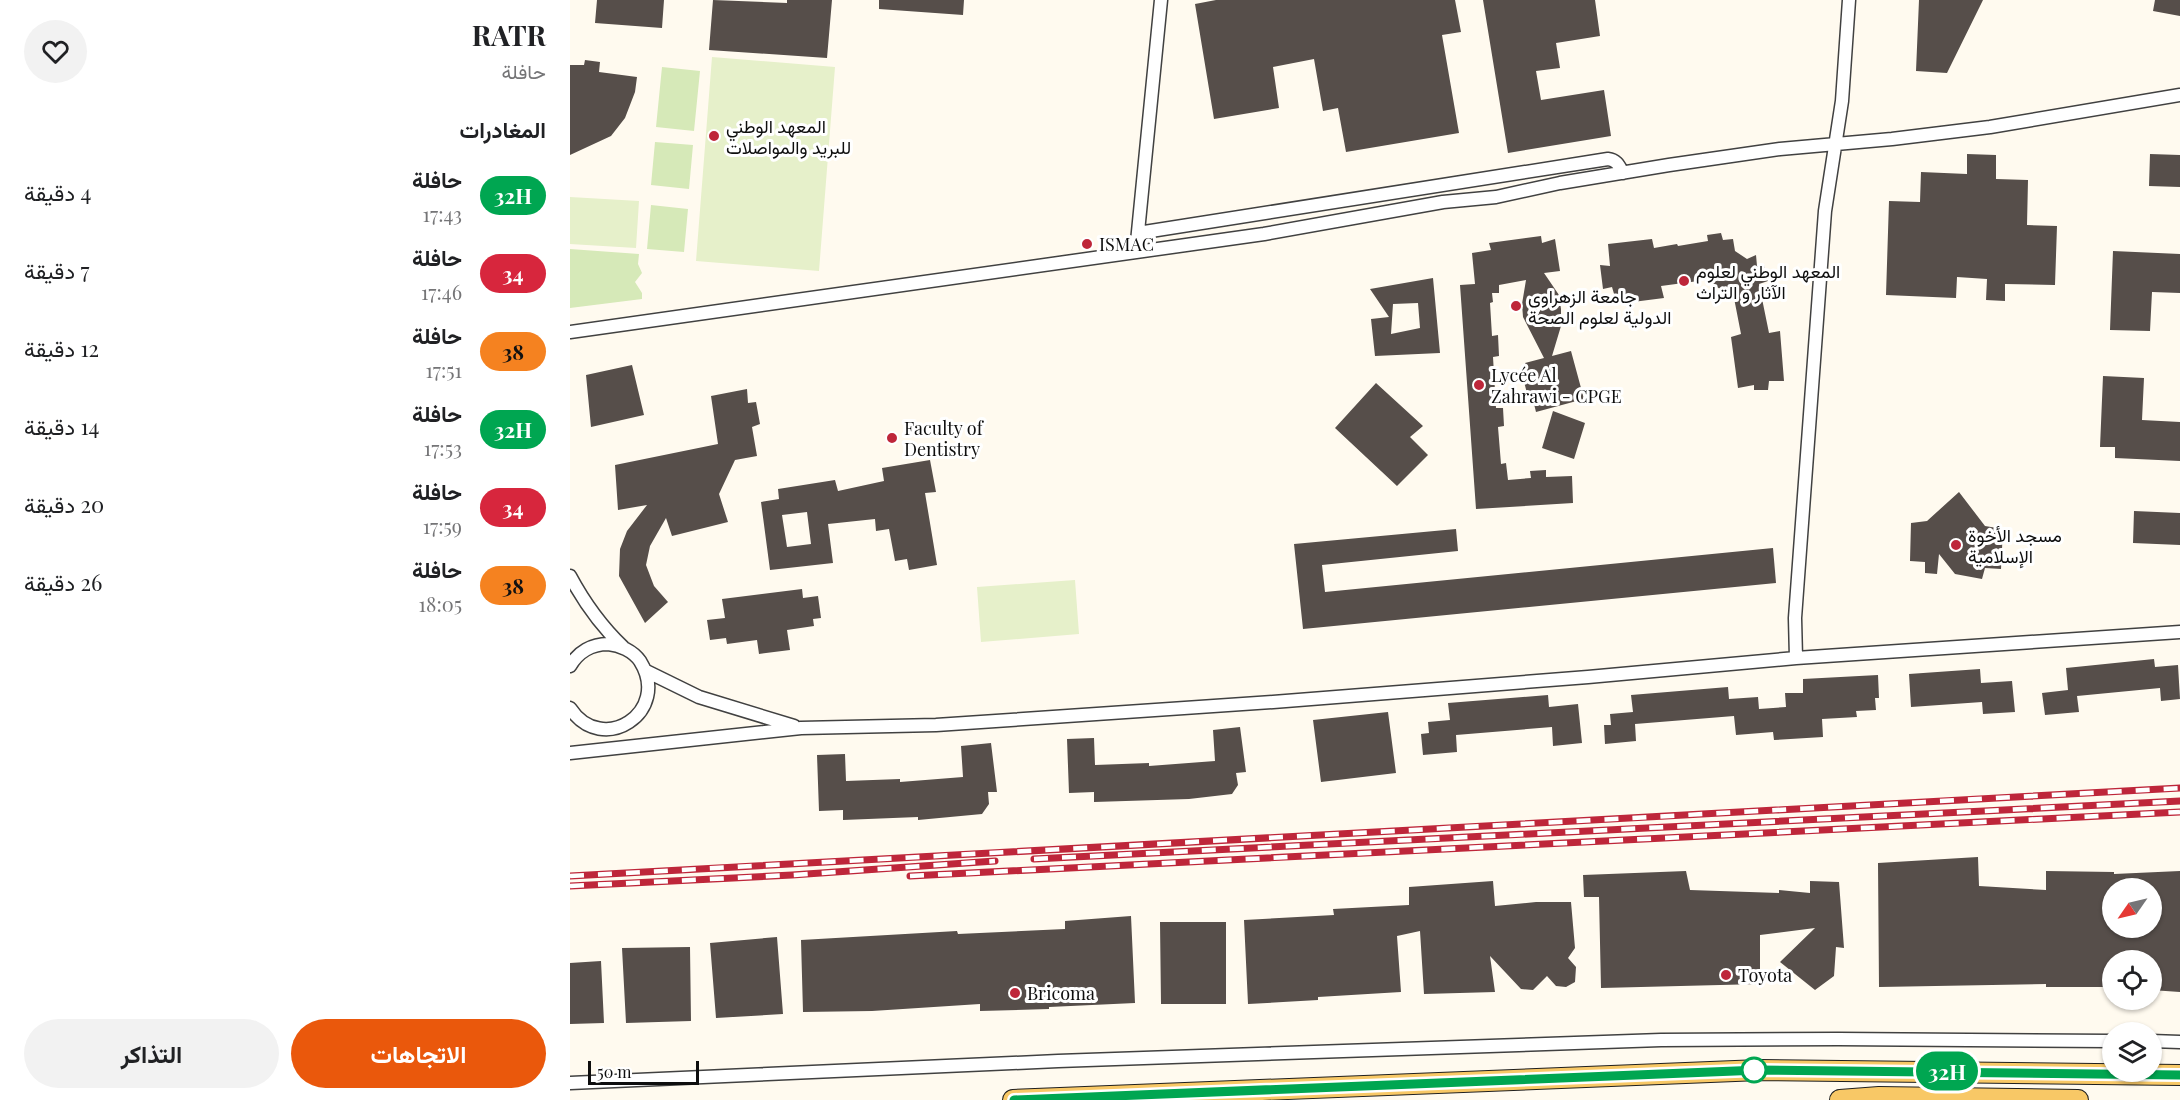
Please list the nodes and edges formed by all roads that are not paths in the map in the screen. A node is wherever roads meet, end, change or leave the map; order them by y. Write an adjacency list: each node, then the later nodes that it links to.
1 (1161, 0): 6 (street)
2 (1850, 0): 4 (street)
3 (2180, 95): 4 (street)
4 (1837, 144): 5 (street); 12 (street)
5 (1623, 173): 6 (street); 7 (street)
6 (1138, 233): 7 (street)
7 (1136, 252): 8 (street)
8 (570, 332)
9 (570, 576): 11 (street)
10 (2180, 632): 12 (street)
11 (624, 648): 13 (street); 14 (street)
12 (1796, 658): 17 (street)
13 (570, 666)
14 (646, 671): 16 (street); 17 (street)
15 (570, 708): 16 (street)
16 (618, 728): 18 (street)
17 (801, 729): 18 (street)
18 (618, 749): 19 (street)
19 (570, 753)
20 (2102, 1041): 24 (street)
21 (2162, 1041): 22 (street)
22 (2180, 1042)
23 (2180, 1075): 25 (main road)
24 (570, 1083)
25 (1013, 1100)
26 (1840, 1100): 27 (main road)
27 (2078, 1100)

